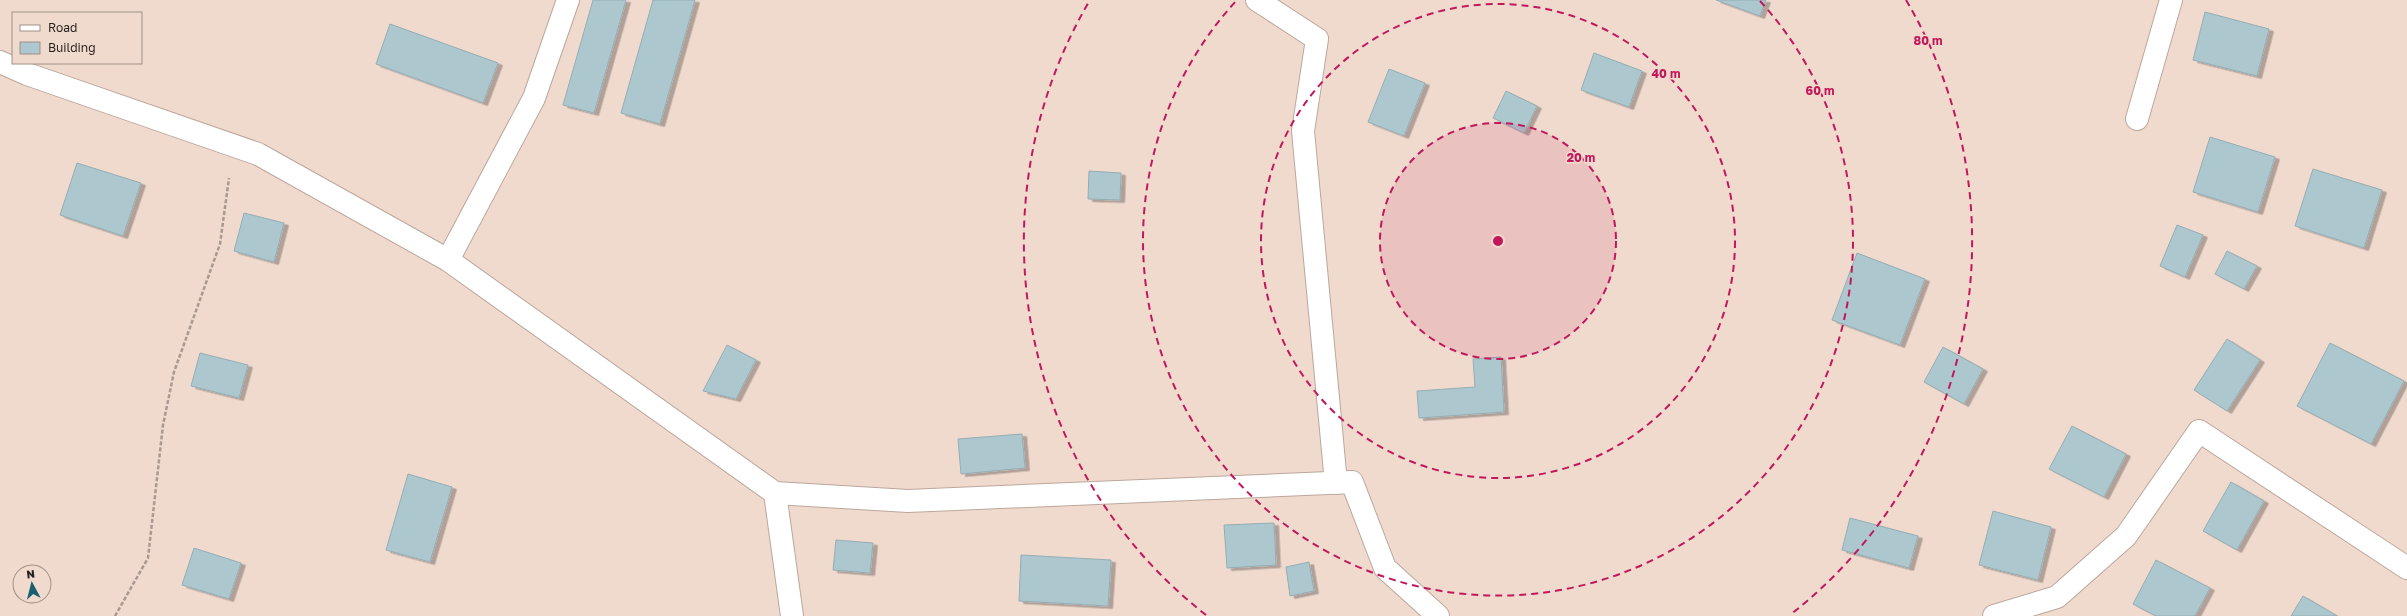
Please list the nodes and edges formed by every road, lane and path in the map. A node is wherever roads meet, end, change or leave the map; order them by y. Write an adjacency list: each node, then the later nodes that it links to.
1 (568, 0): 7 (street)
2 (1257, 0): 8 (street)
3 (2171, 0): 5 (street)
4 (0, 62): 6 (street)
5 (2137, 119)
6 (232, 145): 7 (street); 11 (path)
7 (448, 260): 9 (street)
8 (1336, 483): 9 (street); 13 (street)
9 (775, 493): 12 (street)
10 (2407, 568): 14 (street)
11 (115, 616)
12 (792, 616)
13 (1438, 616)
14 (1994, 616)

